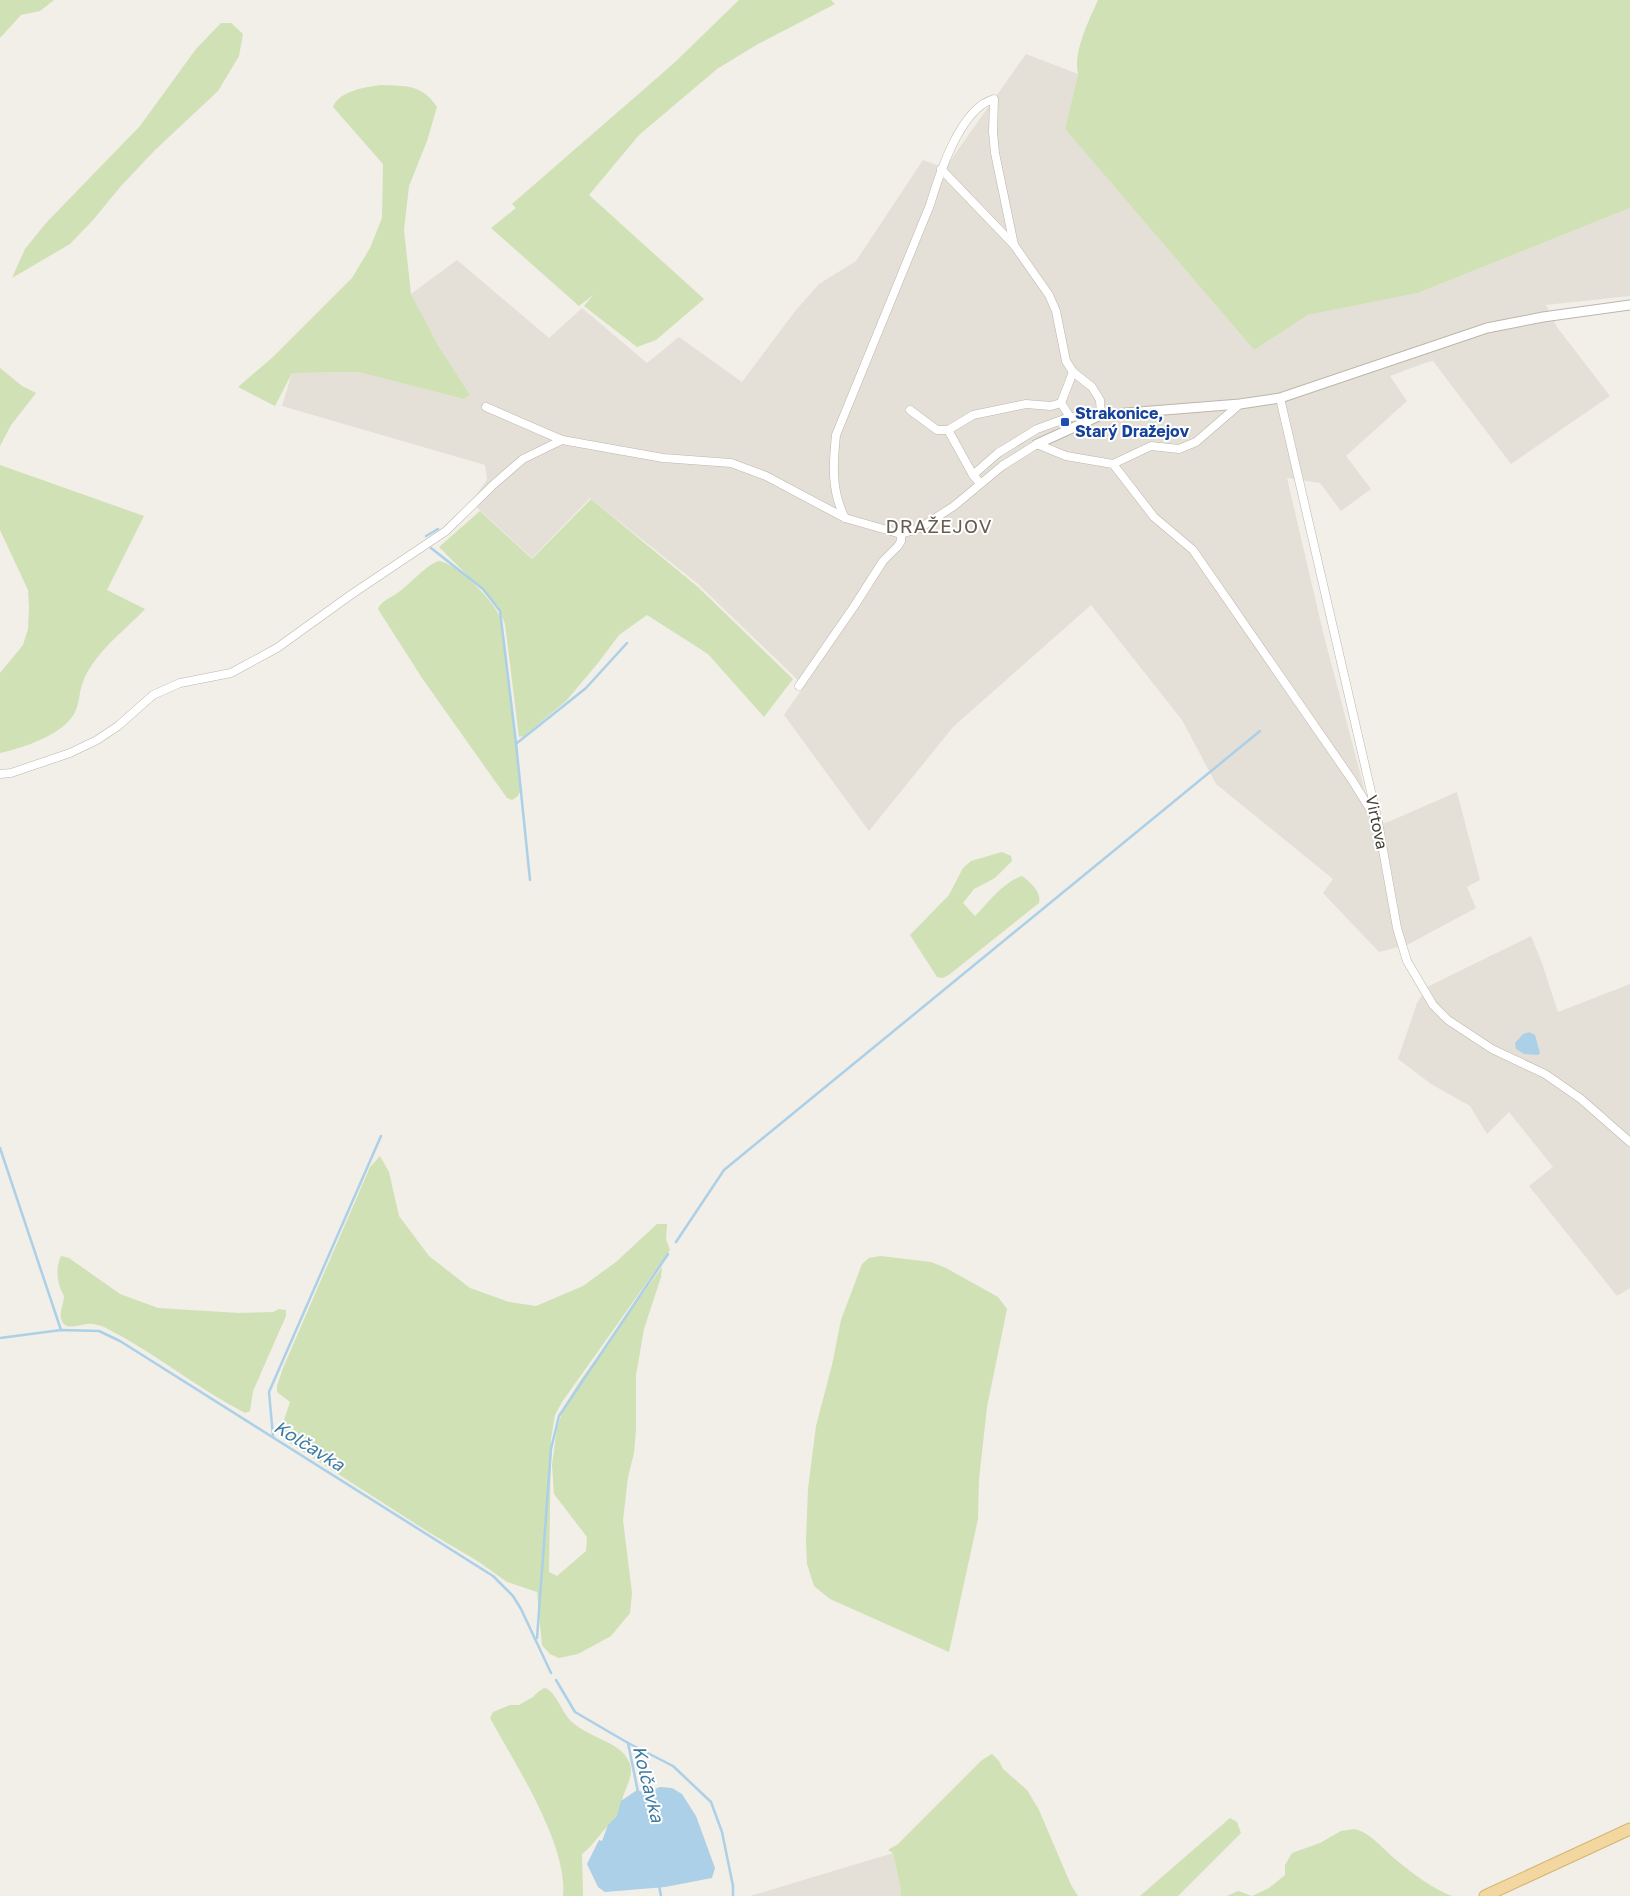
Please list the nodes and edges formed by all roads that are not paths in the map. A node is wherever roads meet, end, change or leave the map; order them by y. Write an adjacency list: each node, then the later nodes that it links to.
1 (941, 169): 2 (street); 2 (street); 18 (street)
2 (1014, 244): 4 (street)
3 (1630, 305): 5 (street)
4 (1073, 372): 6 (street); 10 (street)
5 (1280, 398): 7 (street); 24 (street, Virtova)
6 (1061, 403): 11 (street); 12 (street)
7 (1240, 404): 10 (street); 15 (street)
8 (486, 407): 13 (street)
9 (910, 410): 12 (street)
10 (1101, 414): 11 (street); 14 (street)
11 (1070, 417): 16 (street)
12 (948, 430): 16 (street)
13 (562, 440): 19 (street); 23 (street)
14 (1037, 444): 15 (street); 17 (street)
15 (1113, 464): 24 (street)
16 (973, 475): 17 (street)
17 (980, 483): 21 (street)
18 (836, 497): 19 (street); 20 (street)
19 (818, 504): 20 (street)
20 (845, 518): 21 (street)
21 (901, 534): 22 (street)
22 (799, 686)
23 (0, 774)
24 (1378, 822): 25 (street, Virtova)
25 (1630, 1142)
26 (1630, 1829): 27 (main road)
27 (1485, 1896)

